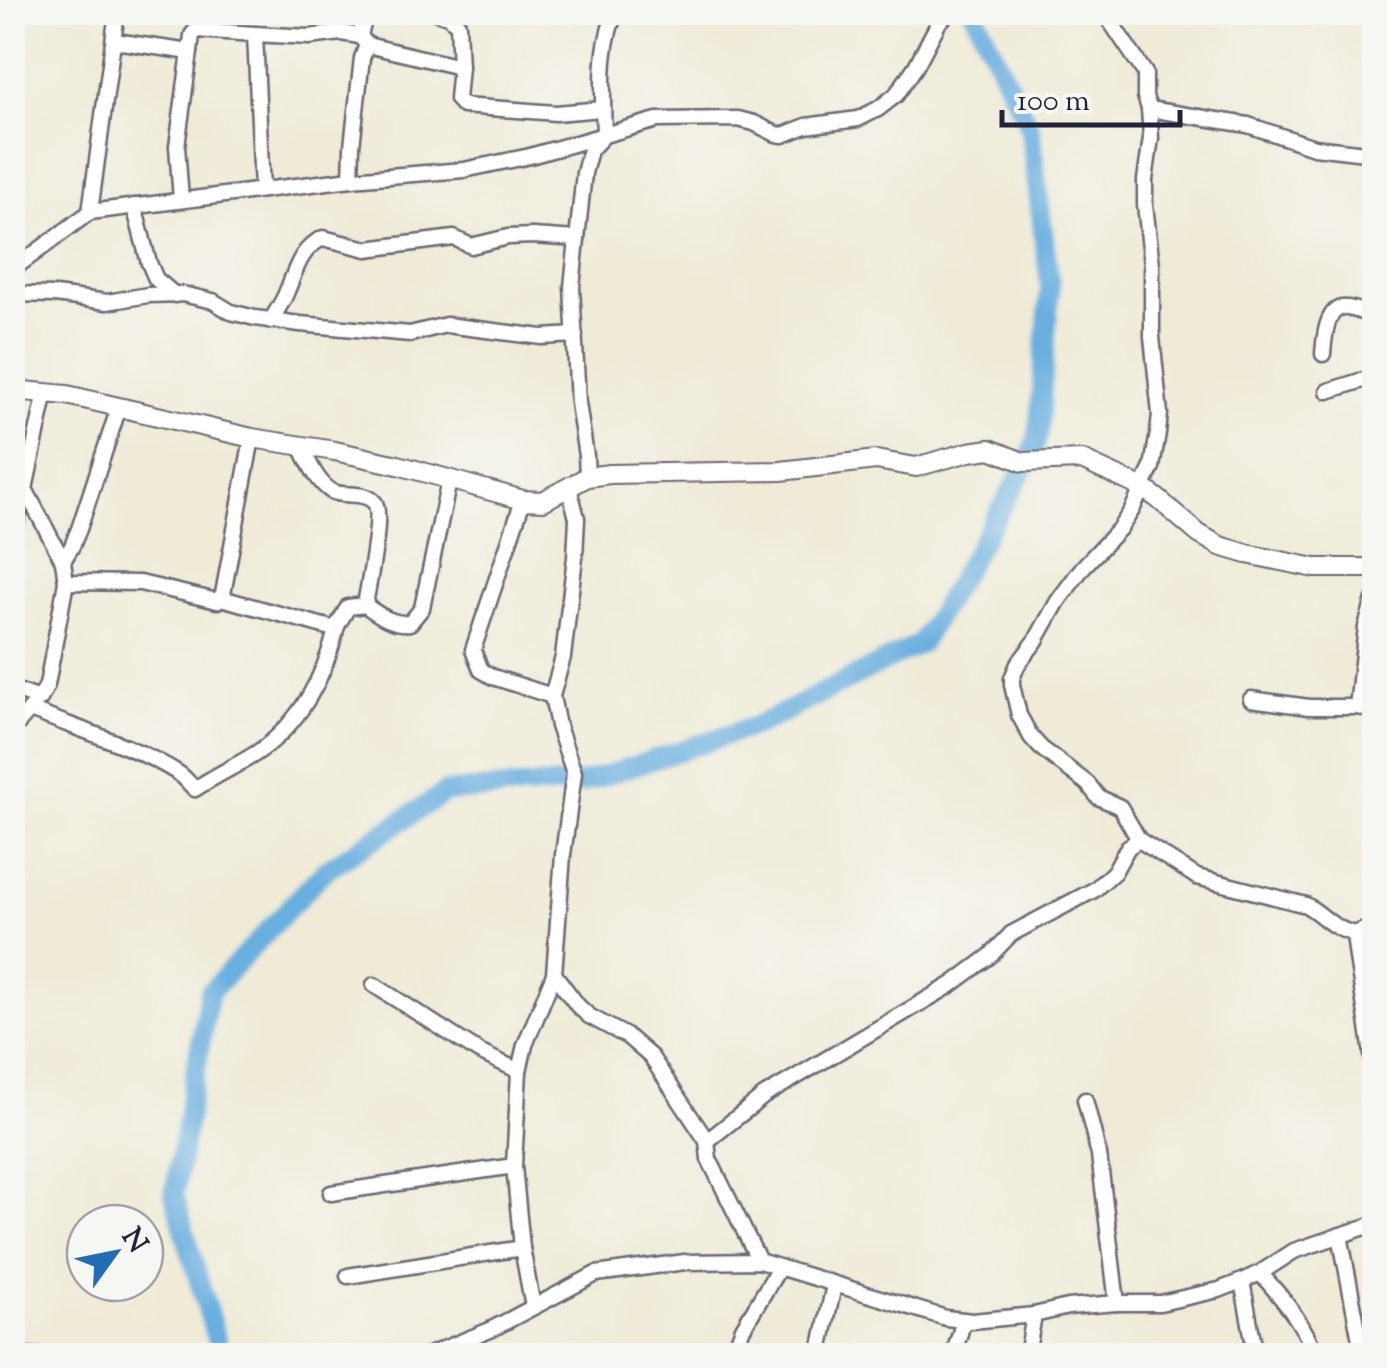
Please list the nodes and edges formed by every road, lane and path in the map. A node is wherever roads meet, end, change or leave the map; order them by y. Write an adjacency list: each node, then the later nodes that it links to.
1 (117, 12): 8 (street)
2 (369, 12): 9 (street)
3 (435, 12): 11 (street)
4 (616, 12): 12 (street)
5 (950, 12): 14 (street)
6 (1104, 12): 13 (street)
7 (255, 34): 9 (street); 10 (street); 17 (street)
8 (115, 41): 10 (street); 20 (street)
9 (363, 41): 11 (street); 16 (street)
10 (190, 52): 18 (street)
11 (460, 67): 12 (street)
12 (602, 109): 14 (street)
13 (1149, 109): 15 (street); 39 (street)
14 (604, 136): 16 (street); 21 (street)
15 (1374, 154)
16 (350, 180): 17 (street)
17 (262, 190): 18 (street)
18 (181, 200): 19 (street)
19 (134, 206): 20 (street); 24 (street)
20 (90, 212): 22 (street)
21 (577, 239): 26 (street); 27 (street)
22 (12, 270)
23 (12, 294): 24 (street)
24 (175, 294): 26 (street)
25 (1374, 317): 28 (street)
26 (271, 321): 27 (street)
27 (575, 335): 36 (street)
28 (1323, 354)
29 (1374, 380): 31 (street)
30 (12, 390): 32 (street)
31 (1328, 391)
32 (46, 392): 33 (street); 40 (street)
33 (120, 407): 34 (street); 43 (street)
34 (252, 438): 35 (street); 46 (street)
35 (300, 445): 37 (street); 48 (street)
36 (587, 477): 38 (street); 39 (street)
37 (449, 481): 41 (street); 48 (street)
38 (569, 486): 41 (street); 51 (street)
39 (1143, 488): 44 (street); 57 (street)
40 (25, 489): 42 (street); 43 (street)
41 (523, 500): 51 (street)
42 (12, 538)
43 (63, 561): 45 (street)
44 (1374, 568)
45 (66, 582): 46 (street); 53 (street)
46 (221, 598): 49 (street)
47 (1374, 599): 54 (street)
48 (365, 604): 49 (street)
49 (337, 626): 53 (street)
50 (12, 689): 53 (street)
51 (552, 696): 60 (street)
52 (1250, 699): 54 (street)
53 (35, 704): 56 (street)
54 (1357, 707): 55 (street)
55 (1374, 710)
56 (12, 730)
57 (1139, 840): 59 (street); 65 (street)
58 (1374, 926): 59 (street)
59 (1354, 934): 63 (street)
60 (554, 974): 62 (street); 65 (street)
61 (374, 985): 62 (street)
62 (520, 1071): 66 (street)
63 (1374, 1074)
64 (1085, 1100): 77 (street)
65 (707, 1141): 71 (street)
66 (514, 1166): 67 (street); 70 (street)
67 (331, 1193)
68 (1374, 1224): 69 (street)
69 (1340, 1236): 73 (street); 92 (street)
70 (522, 1248): 74 (street); 78 (street)
71 (759, 1261): 72 (street); 78 (street)
72 (778, 1268): 76 (street); 86 (street)
73 (1260, 1273): 75 (street); 91 (street)
74 (348, 1276)
75 (1242, 1281): 77 (street); 90 (street)
76 (834, 1285): 80 (street); 87 (street)
77 (1117, 1303): 79 (street)
78 (533, 1307): 85 (street)
79 (1034, 1316): 80 (street); 89 (street)
80 (964, 1320): 88 (street)
81 (12, 1354): 82 (street)
82 (40, 1356)
83 (78, 1356): 84 (street)
84 (152, 1356)
85 (426, 1356)
86 (732, 1356)
87 (819, 1356)
88 (953, 1356)
89 (1027, 1356)
90 (1256, 1356)
91 (1316, 1356)
92 (1363, 1356)

